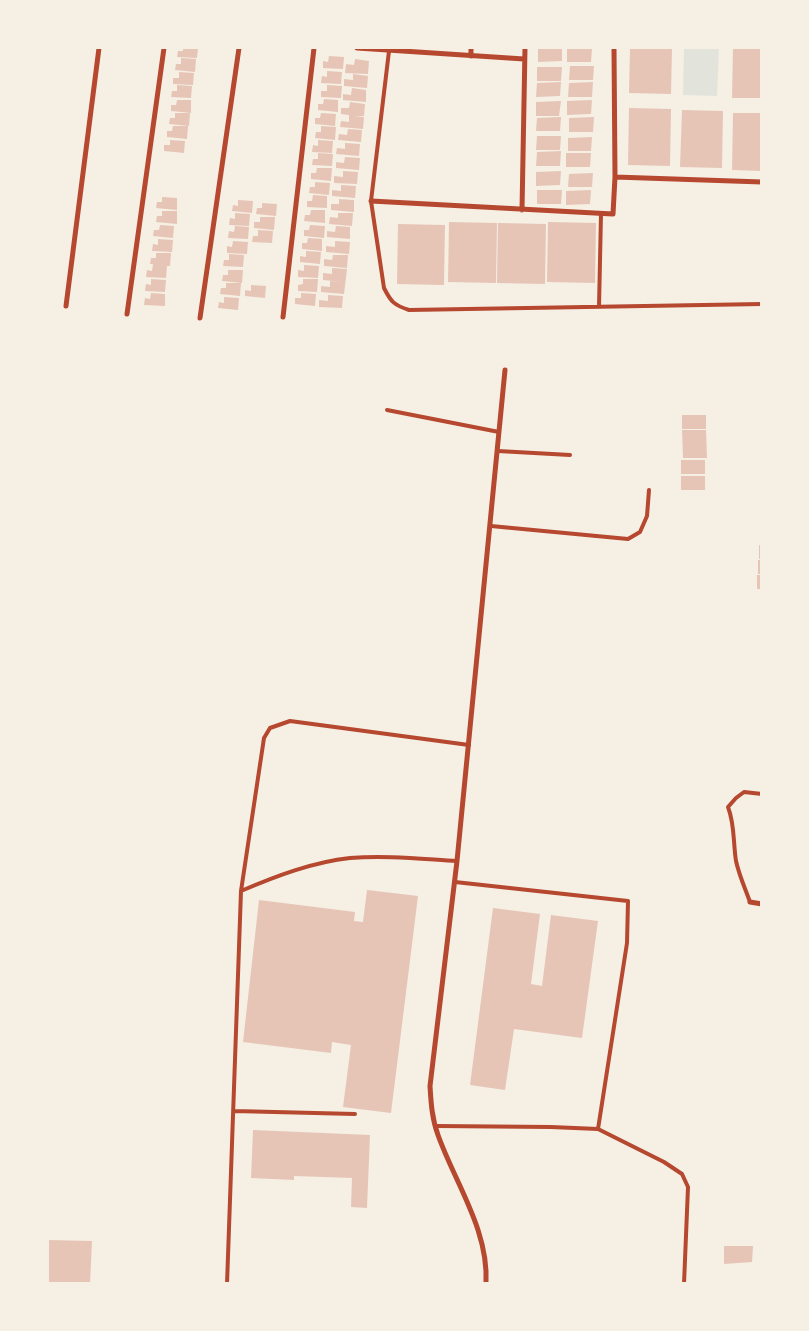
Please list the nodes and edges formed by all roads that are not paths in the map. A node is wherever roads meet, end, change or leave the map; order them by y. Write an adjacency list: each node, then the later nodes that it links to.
1 (99, 48): 19 (street)
2 (164, 48): 21 (street)
3 (239, 48): 23 (street)
4 (314, 48): 22 (street)
5 (357, 48): 6 (street)
6 (366, 48): 10 (street)
7 (471, 48): 11 (street)
8 (524, 48): 12 (street)
9 (614, 48): 13 (street)
10 (388, 50): 11 (street); 15 (lane)
11 (471, 56): 12 (street)
12 (524, 59): 16 (street)
13 (615, 177): 14 (street); 17 (street)
14 (762, 182)
15 (371, 201): 16 (street); 20 (lane)
16 (522, 210): 17 (street)
17 (601, 214): 20 (lane)
18 (762, 304): 20 (lane)
19 (66, 306)
20 (600, 307)
21 (127, 314)
22 (283, 316)
23 (200, 318)
24 (505, 370): 26 (street)
25 (388, 410): 26 (lane)
26 (500, 432): 27 (street)
27 (498, 451): 28 (lane); 30 (street)
28 (570, 454)
29 (649, 490): 30 (lane)
30 (491, 526): 31 (street)
31 (469, 745): 33 (street); 35 (lane)
32 (762, 794): 36 (lane)
33 (457, 861): 34 (street); 35 (lane)
34 (455, 882): 40 (street); 41 (lane)
35 (241, 890): 38 (lane)
36 (750, 902): 37 (street)
37 (762, 904)
38 (234, 1111): 39 (lane); 42 (lane)
39 (355, 1114)
40 (436, 1126): 41 (lane); 43 (street)
41 (598, 1129): 44 (lane)
42 (227, 1284)
43 (486, 1284)
44 (684, 1284)

